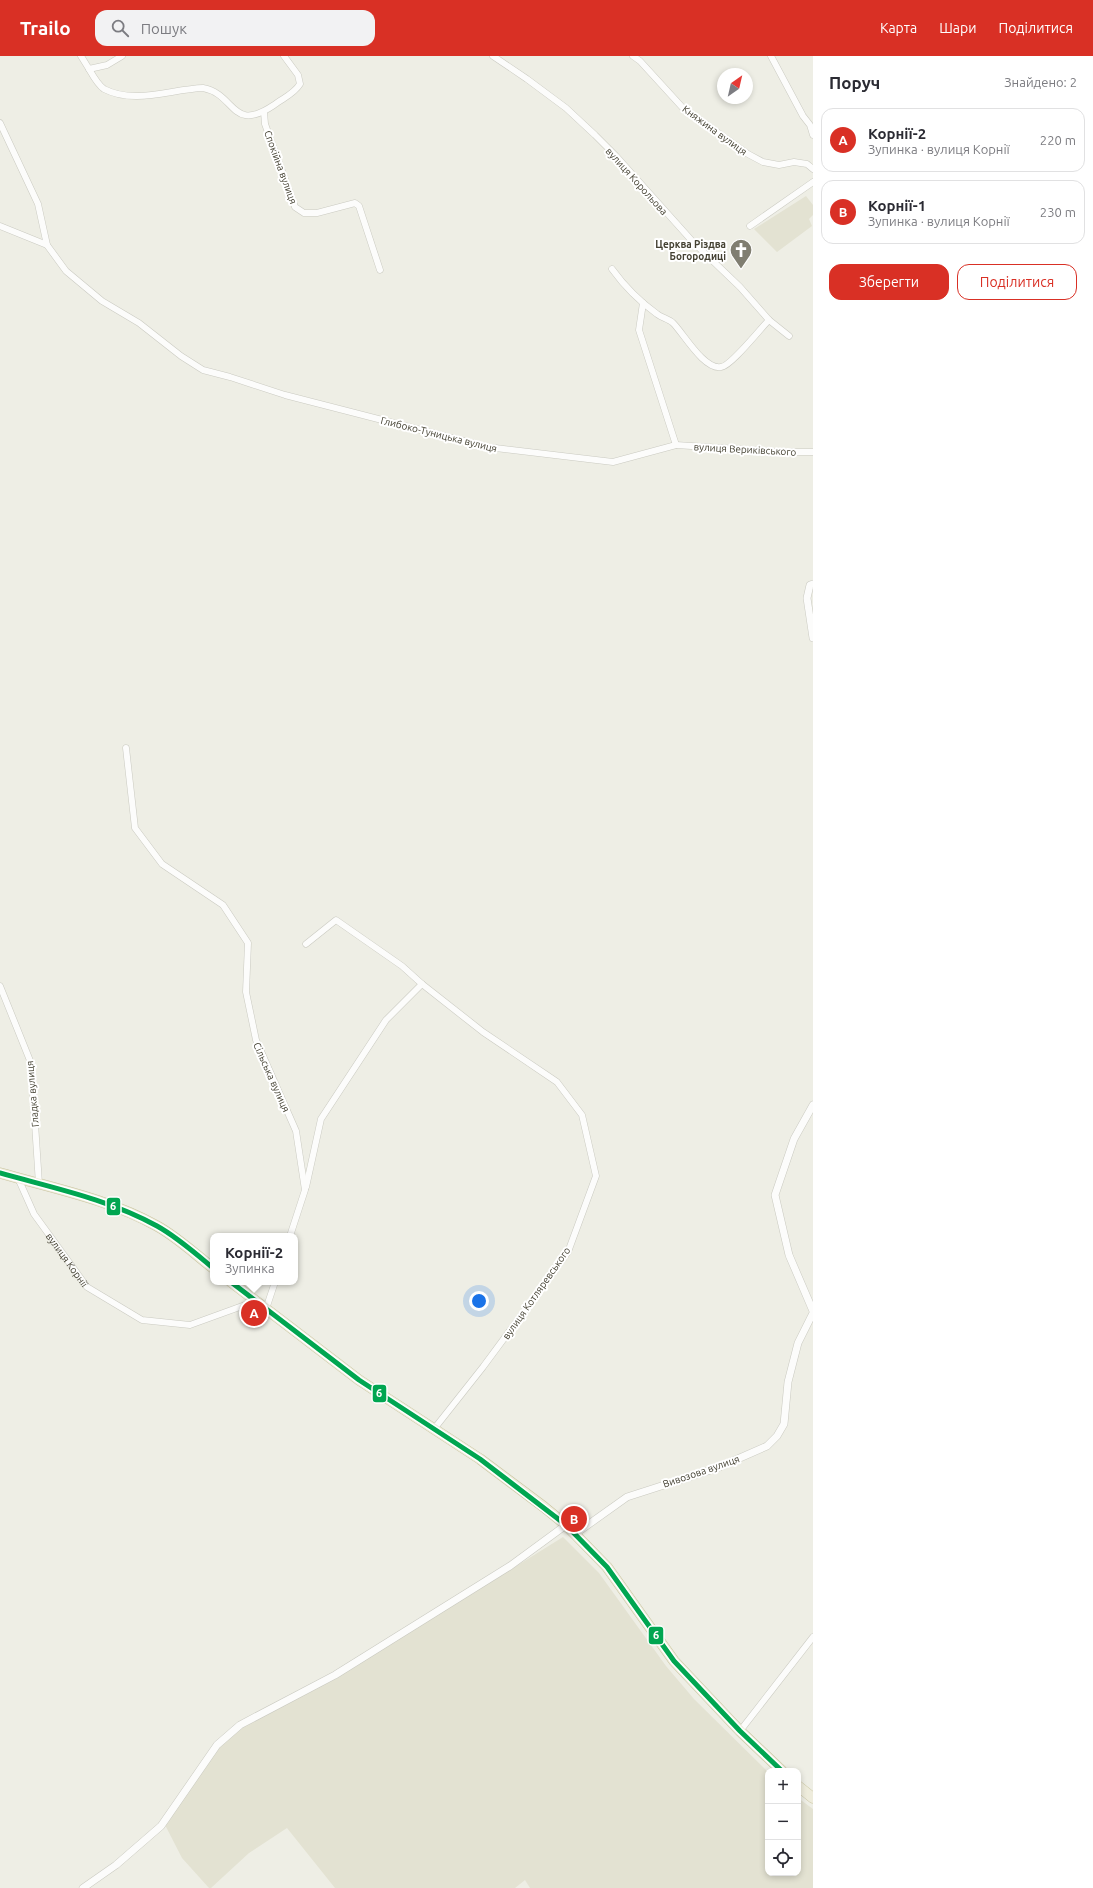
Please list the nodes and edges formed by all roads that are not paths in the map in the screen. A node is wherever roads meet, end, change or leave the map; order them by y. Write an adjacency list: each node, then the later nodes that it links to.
1 (81, 56): 7 (street)
2 (122, 56): 7 (street)
3 (284, 56): 8 (street)
4 (493, 56): 19 (street, вулиця Корольова)
5 (633, 56): 11 (street, Княжина вулиця)
6 (771, 56): 10 (street)
7 (89, 70): 8 (street)
8 (264, 112): 17 (street, Спокійна вулиця)
9 (0, 123): 15 (street)
10 (813, 135)
11 (813, 169)
12 (813, 182): 14 (street)
13 (0, 226): 15 (street)
14 (750, 226)
15 (47, 244): 21 (street, Глибоко-Туницька вулиця)
16 (612, 269): 18 (street)
17 (380, 270)
18 (643, 303): 19 (street); 21 (street)
19 (768, 320): 20 (street, вулиця Корольова)
20 (789, 336)
21 (676, 445): 22 (street, вулиця Вериківського)
22 (813, 452)
23 (813, 584): 24 (street)
24 (813, 638)
25 (126, 748): 33 (street, Сільська вулиця)
26 (306, 944): 27 (street)
27 (422, 984): 33 (street, Сільська вулиця); 41 (street, вулиця Котляревського)
28 (0, 986): 32 (street, Гладка вулиця)
29 (813, 1105): 40 (street, Вивозова вулиця)
30 (0, 1173): 31 (highway)
31 (18, 1178): 32 (highway); 38 (street, вулиця Корнії)
32 (39, 1184): 35 (highway)
33 (306, 1190): 34 (street, Сільська вулиця)
34 (291, 1233)
35 (210, 1266)
36 (235, 1285): 38 (highway)
37 (274, 1285): 39 (street)
38 (256, 1301): 39 (highway)
39 (266, 1309): 41 (highway)
40 (813, 1312): 43 (street, Вивозова вулиця)
41 (434, 1429): 42 (highway)
42 (566, 1525): 43 (highway); 49 (street)
43 (576, 1534): 45 (highway)
44 (813, 1637): 45 (street)
45 (740, 1731): 46 (highway)
46 (779, 1768)
47 (801, 1788): 48 (highway)
48 (813, 1798)
49 (83, 1888)

